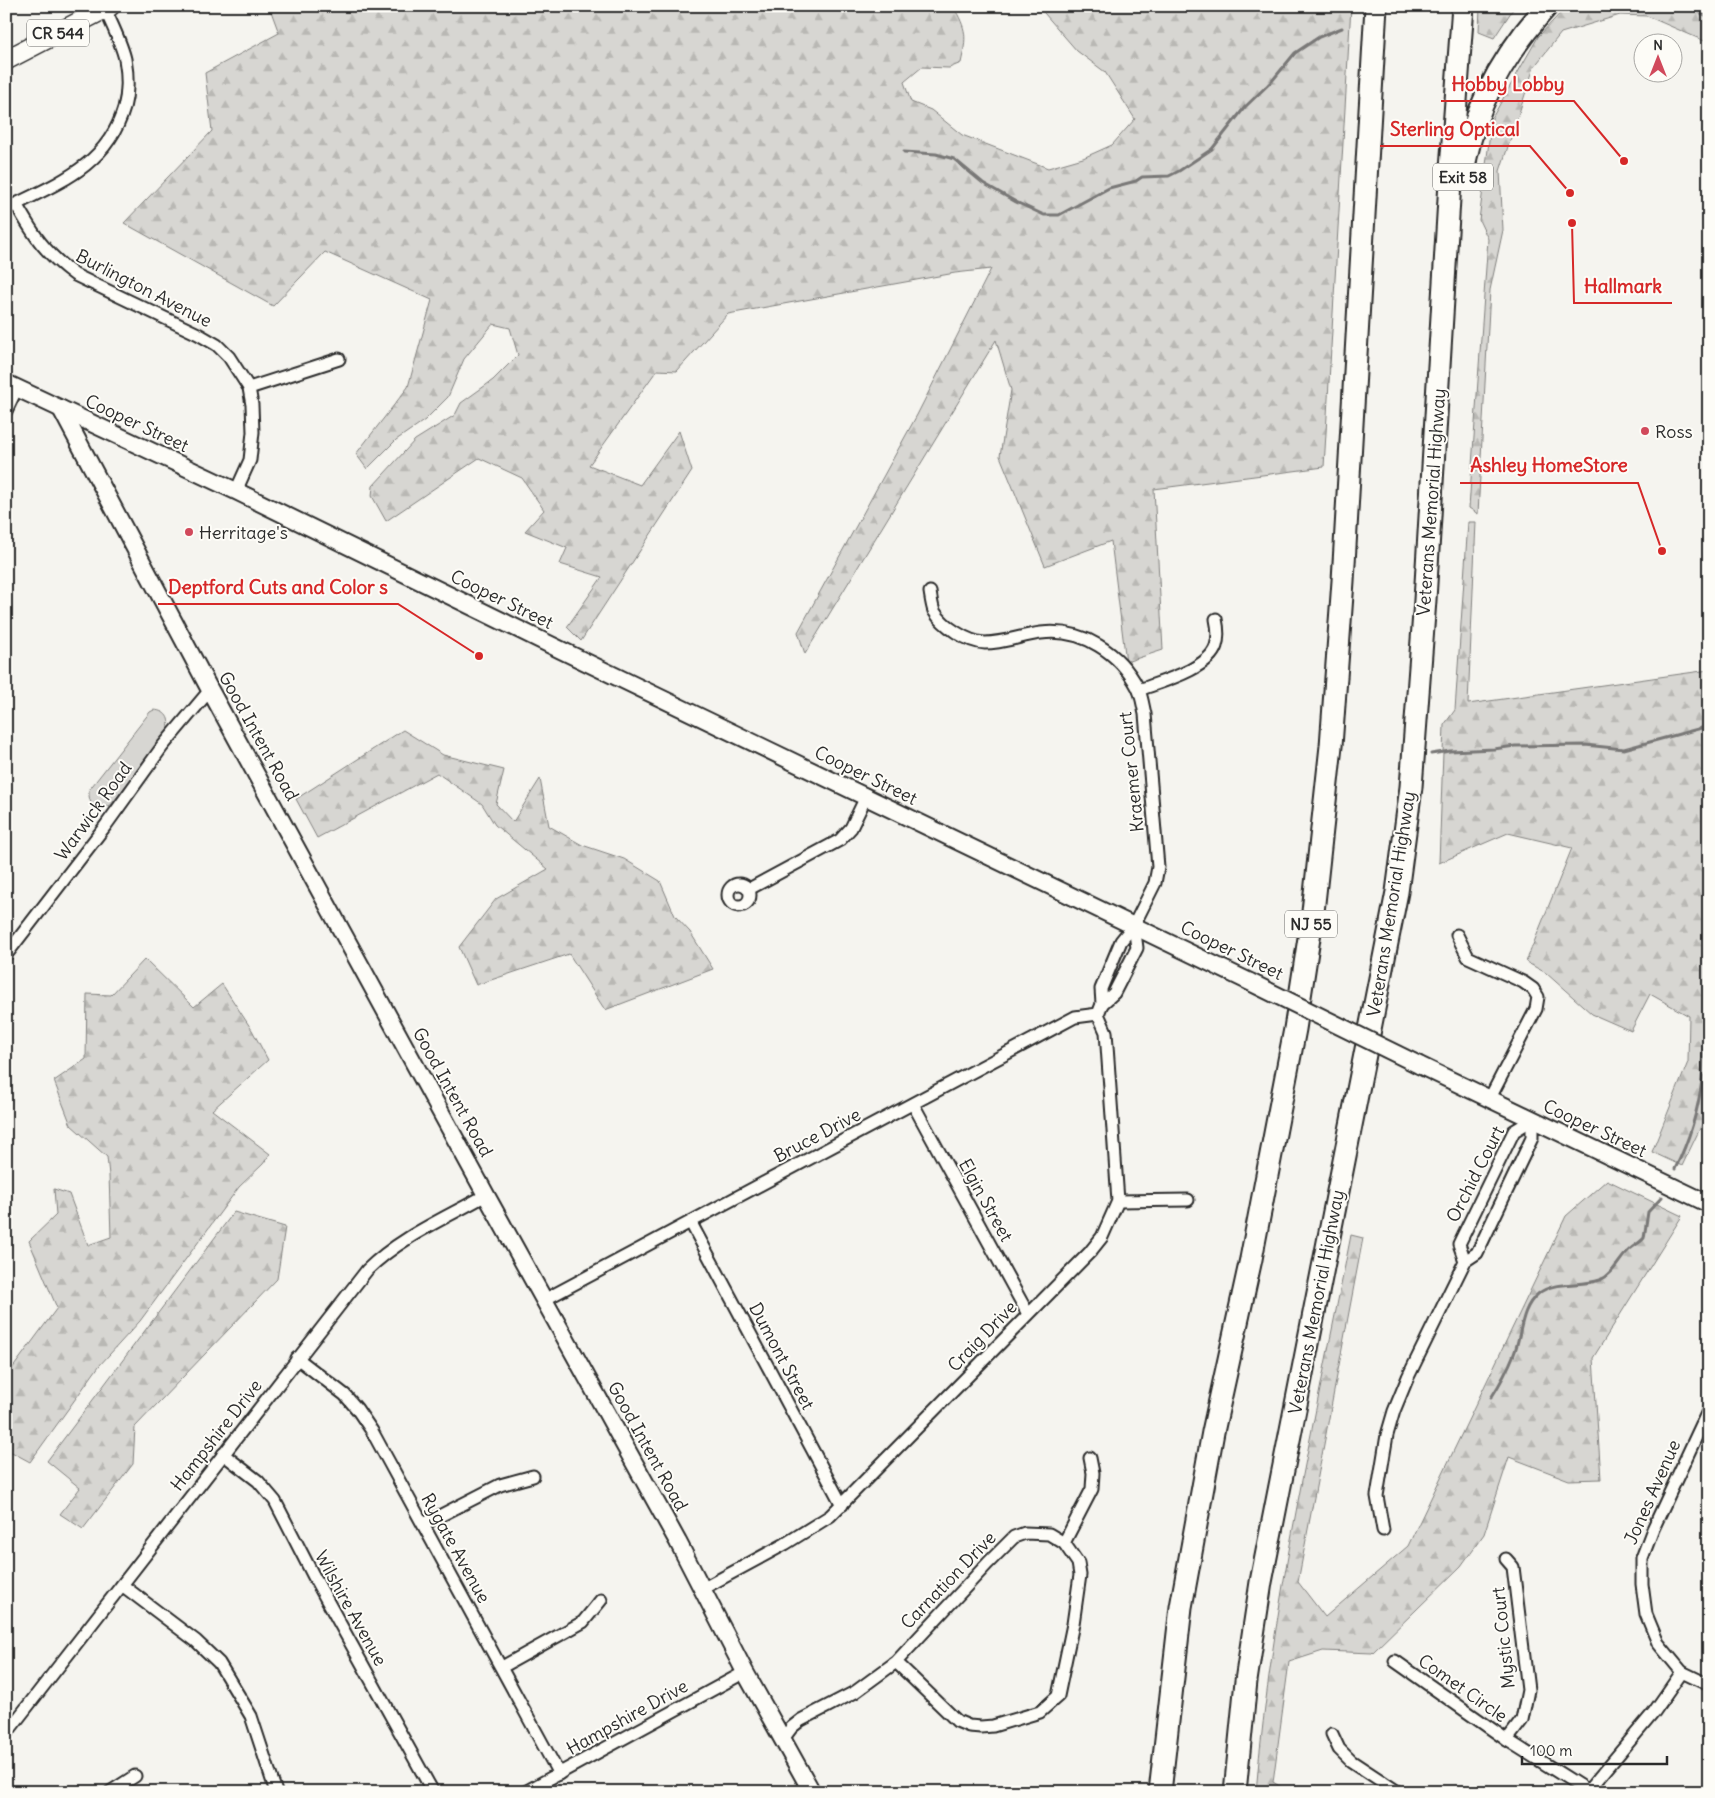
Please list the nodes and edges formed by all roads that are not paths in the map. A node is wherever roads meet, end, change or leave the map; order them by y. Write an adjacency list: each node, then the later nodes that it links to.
1 (1376, 6): 66 (highway, NJ 55)
2 (1463, 6): 8 (highway, Veterans Memorial Highway)
3 (1547, 6): 8 (highway, Exit 58)
4 (108, 8): 5 (main road, CR 544); 6 (street)
5 (6, 60)
6 (11, 207): 10 (street, Burlington Avenue)
7 (339, 359): 10 (street)
8 (1440, 370): 67 (highway, Veterans Memorial Highway)
9 (12, 385): 11 (main road, Cooper Street); 12 (street)
10 (249, 388): 13 (street, Burlington Avenue)
11 (61, 409): 13 (main road, Cooper Street); 16 (main road, Good Intent Road)
12 (6, 411)
13 (236, 491): 18 (main road, Cooper Street)
14 (930, 592): 17 (street, Kraemer Court)
15 (1216, 619): 17 (street)
16 (210, 690): 22 (street, Warwick Road); 27 (main road, Good Intent Road)
17 (1139, 690): 20 (street, Kraemer Court)
18 (866, 797): 19 (street); 20 (main road, Cooper Street)
19 (748, 889)
20 (1134, 925): 23 (street); 23 (street); 24 (main road, Cooper Street, bridge)
21 (1457, 935): 24 (street)
22 (6, 955)
23 (1100, 1009): 25 (street, Bruce Drive); 29 (street, Craig Drive)
24 (1490, 1098): 26 (main road, Cooper Street)
25 (913, 1104): 31 (street, Bruce Drive); 34 (street, Elgin Street)
26 (1532, 1120): 30 (main road, Cooper Street); 32 (street, Orchid Court); 32 (street, Orchid Court)
27 (486, 1195): 33 (main road, Good Intent Road); 35 (street, Hampshire Drive)
28 (1188, 1200): 29 (street)
29 (1118, 1201): 34 (street, Craig Drive)
30 (1709, 1204)
31 (691, 1223): 33 (street, Bruce Drive); 40 (street, Dumont Street)
32 (1465, 1261): 42 (street, Orchid Court)
33 (544, 1300): 46 (main road, Good Intent Road)
34 (1028, 1314): 40 (street, Craig Drive)
35 (297, 1358): 37 (street, Hampshire Drive); 41 (street, Rygate Avenue)
36 (1709, 1409): 52 (street, Jones Avenue)
37 (223, 1454): 45 (street, Hampshire Drive); 63 (street, Wilshire Avenue)
38 (1090, 1458): 43 (street)
39 (533, 1476): 41 (street)
40 (842, 1505): 46 (street, Craig Drive)
41 (424, 1524): 50 (street, Rygate Avenue)
42 (1383, 1530)
43 (1064, 1543): 49 (street, Carnation Drive); 49 (street)
44 (1506, 1559): 57 (street, Mystic Court)
45 (122, 1585): 54 (street, Hampshire Drive); 62 (street)
46 (702, 1589): 51 (main road, Good Intent Road)
47 (601, 1600): 50 (street)
48 (1395, 1661): 57 (street, Comet Circle)
49 (896, 1662): 56 (street, Carnation Drive)
50 (502, 1667): 58 (street, Rygate Avenue)
51 (745, 1672): 56 (main road, Good Intent Road); 58 (street, Hampshire Drive)
52 (1682, 1672): 53 (street, Jones Avenue); 60 (street)
53 (1709, 1685)
54 (6, 1734)
55 (1332, 1734): 68 (street)
56 (783, 1739): 65 (main road, Good Intent Road)
57 (1507, 1740): 60 (street, Comet Circle)
58 (559, 1774): 64 (street, Hampshire Drive)
59 (135, 1776): 61 (street)
60 (1587, 1791)
61 (110, 1792)
62 (276, 1792)
63 (433, 1792)
64 (526, 1792)
65 (812, 1792)
66 (1160, 1792)
67 (1235, 1792)
68 (1398, 1792)

